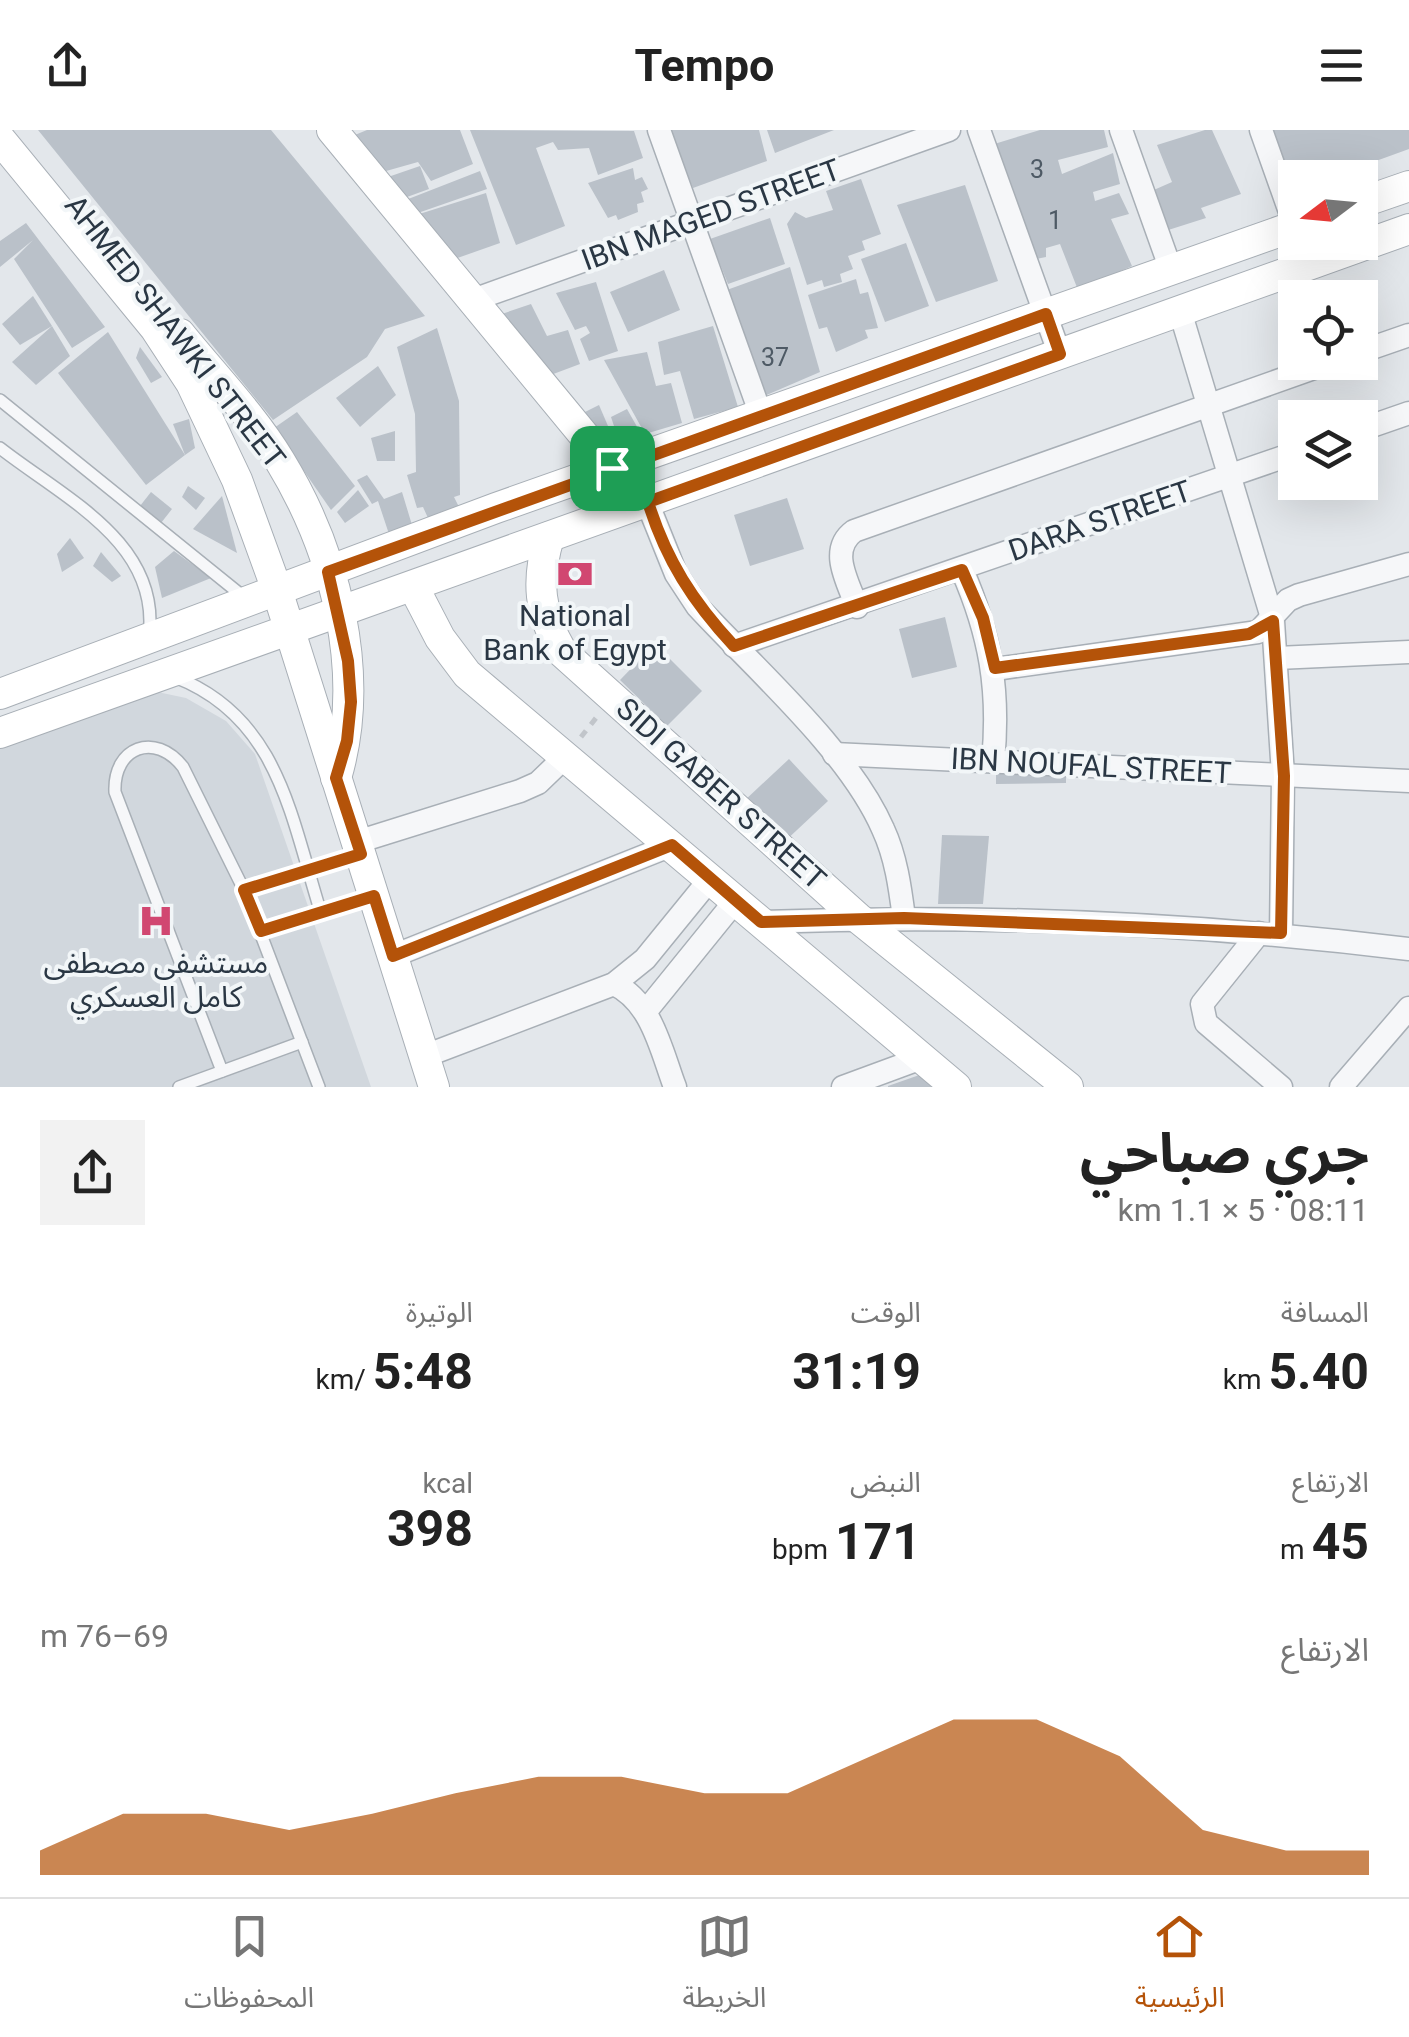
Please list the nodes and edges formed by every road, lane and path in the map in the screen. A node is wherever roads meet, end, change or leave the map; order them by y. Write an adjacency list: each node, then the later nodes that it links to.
1 (14, 130): 35 (main road, AHMED SHAWKI STREET)
2 (659, 130): 12 (street)
3 (950, 130): 12 (street, IBN MAGED STREET)
4 (979, 130): 18 (street)
5 (1121, 130): 15 (street)
6 (1261, 130): 9 (street)
7 (340, 132): 16 (main road)
8 (0, 139): 38 (main road, AHMED SHAWKI STREET)
9 (1278, 178)
10 (1409, 186): 11 (main road)
11 (1378, 197)
12 (692, 222): 16 (street, IBN MAGED STREET); 26 (street)
13 (1409, 230): 17 (main road)
14 (1278, 232): 15 (main road)
15 (1171, 270): 18 (main road)
16 (473, 300): 30 (main road)
17 (1180, 311): 21 (main road); 24 (street)
18 (1046, 314): 21 (street); 26 (main road)
19 (1409, 335): 20 (street)
20 (1378, 346)
21 (1060, 354): 32 (main road)
22 (1281, 380): 24 (street)
23 (0, 400): 39 (lane)
24 (1209, 406): 31 (street); 41 (street)
25 (1409, 413): 27 (street)
26 (760, 415): 30 (main road)
27 (1378, 424)
28 (0, 448): 45 (lane)
29 (1278, 459): 31 (street, DARA STREET)
30 (612, 468): 35 (main road)
31 (1231, 476): 36 (street, DARA STREET); 43 (street)
32 (648, 502): 33 (main road); 46 (street)
33 (549, 537): 37 (main road); 52 (main road, SIDI GABER STREET)
34 (1409, 564): 43 (street)
35 (339, 567): 38 (main road); 40 (main road); 42 (main road, AHMED SHAWKI STREET)
36 (962, 570): 41 (street, DARA STREET); 49 (street)
37 (413, 586): 40 (main road); 55 (main road)
38 (277, 590): 39 (main road); 44 (main road, AHMED SHAWKI STREET)
39 (248, 601): 45 (main road)
40 (369, 602): 42 (main road)
41 (857, 607): 46 (street, DARA STREET)
42 (338, 612): 44 (main road); 58 (main road, AHMED SHAWKI STREET)
43 (1273, 621): 48 (street); 49 (street)
44 (290, 630): 50 (main road); 58 (main road, AHMED SHAWKI STREET)
45 (149, 638): 51 (main road)
46 (734, 646): 54 (street)
47 (1409, 652): 48 (street)
48 (1277, 658): 57 (street)
49 (995, 668): 56 (street)
50 (167, 674): 53 (main road); 62 (lane)
51 (0, 694)
52 (613, 697): 55 (path); 68 (main road, SIDI GABER STREET)
53 (0, 733)
54 (834, 754): 56 (street, IBN NOUFAL STREET); 69 (street)
55 (567, 755): 60 (main road); 61 (street)
56 (993, 761): 57 (street, IBN NOUFAL STREET)
57 (1284, 776): 59 (street, IBN NOUFAL STREET); 72 (street)
58 (336, 778): 61 (main road, AHMED SHAWKI STREET)
59 (1409, 782)
60 (672, 845): 63 (main road); 74 (street)
61 (359, 848): 62 (lane); 65 (main road, AHMED SHAWKI STREET)
62 (308, 871): 64 (lane); 67 (lane)
63 (711, 878): 66 (main road); 75 (street)
64 (244, 890): 71 (lane); 81 (lane)
65 (374, 896): 67 (lane); 74 (main road, AHMED SHAWKI STREET)
66 (736, 900): 70 (main road); 77 (street)
67 (321, 912): 71 (lane)
68 (858, 918): 69 (street); 70 (street); 88 (main road, SIDI GABER STREET)
69 (904, 918): 72 (street)
70 (761, 922): 80 (main road)
71 (261, 931): 78 (lane)
72 (1270, 933): 73 (street); 89 (street)
73 (1409, 949)
74 (393, 956): 79 (main road, AHMED SHAWKI STREET)
75 (614, 984): 77 (street); 79 (street)
76 (1409, 1008): 90 (street)
77 (646, 1011): 85 (street)
78 (302, 1042): 81 (lane); 83 (lane)
79 (425, 1056): 84 (main road, AHMED SHAWKI STREET)
80 (920, 1059): 86 (street); 87 (main road)
81 (222, 1071): 82 (lane)
82 (178, 1087)
83 (319, 1087)
84 (434, 1087)
85 (675, 1087)
86 (843, 1087)
87 (956, 1087)
88 (1068, 1087)
89 (1280, 1087)
90 (1342, 1087)

